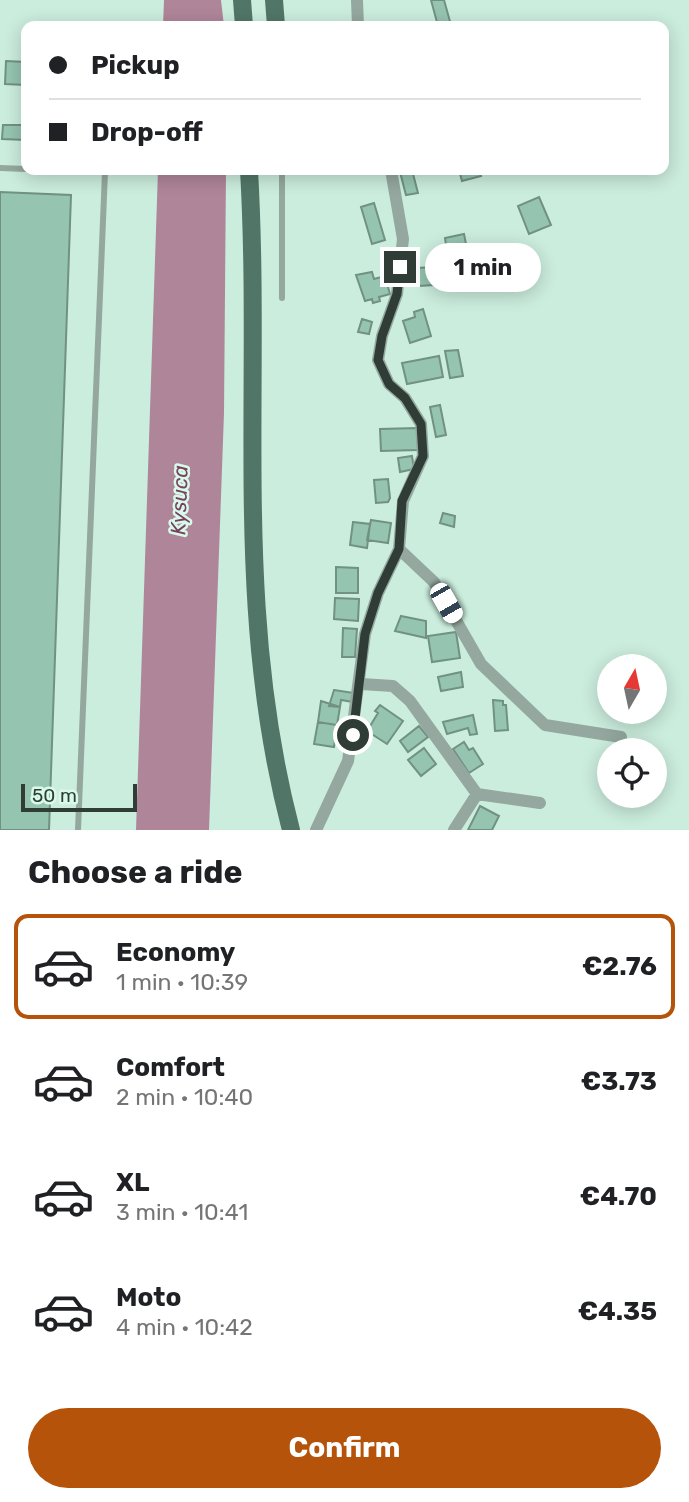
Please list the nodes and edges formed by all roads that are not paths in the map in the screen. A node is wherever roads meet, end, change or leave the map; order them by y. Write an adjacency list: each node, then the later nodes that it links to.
1 (242, 0): 3 (main road)
2 (357, 0): 4 (street)
3 (244, 21)
4 (358, 21)
5 (0, 168): 6 (lane)
6 (21, 169)
7 (105, 175): 19 (lane)
8 (249, 175): 12 (main road)
9 (261, 175): 12 (main road)
10 (282, 175): 13 (lane)
11 (392, 175): 14 (street)
12 (252, 222): 20 (main road)
13 (282, 298)
14 (399, 549): 15 (street); 16 (street)
15 (361, 684): 17 (street); 21 (street)
16 (621, 737)
17 (477, 794): 18 (street); 22 (street)
18 (540, 803)
19 (78, 830)
20 (291, 830)
21 (316, 830)
22 (454, 830)

